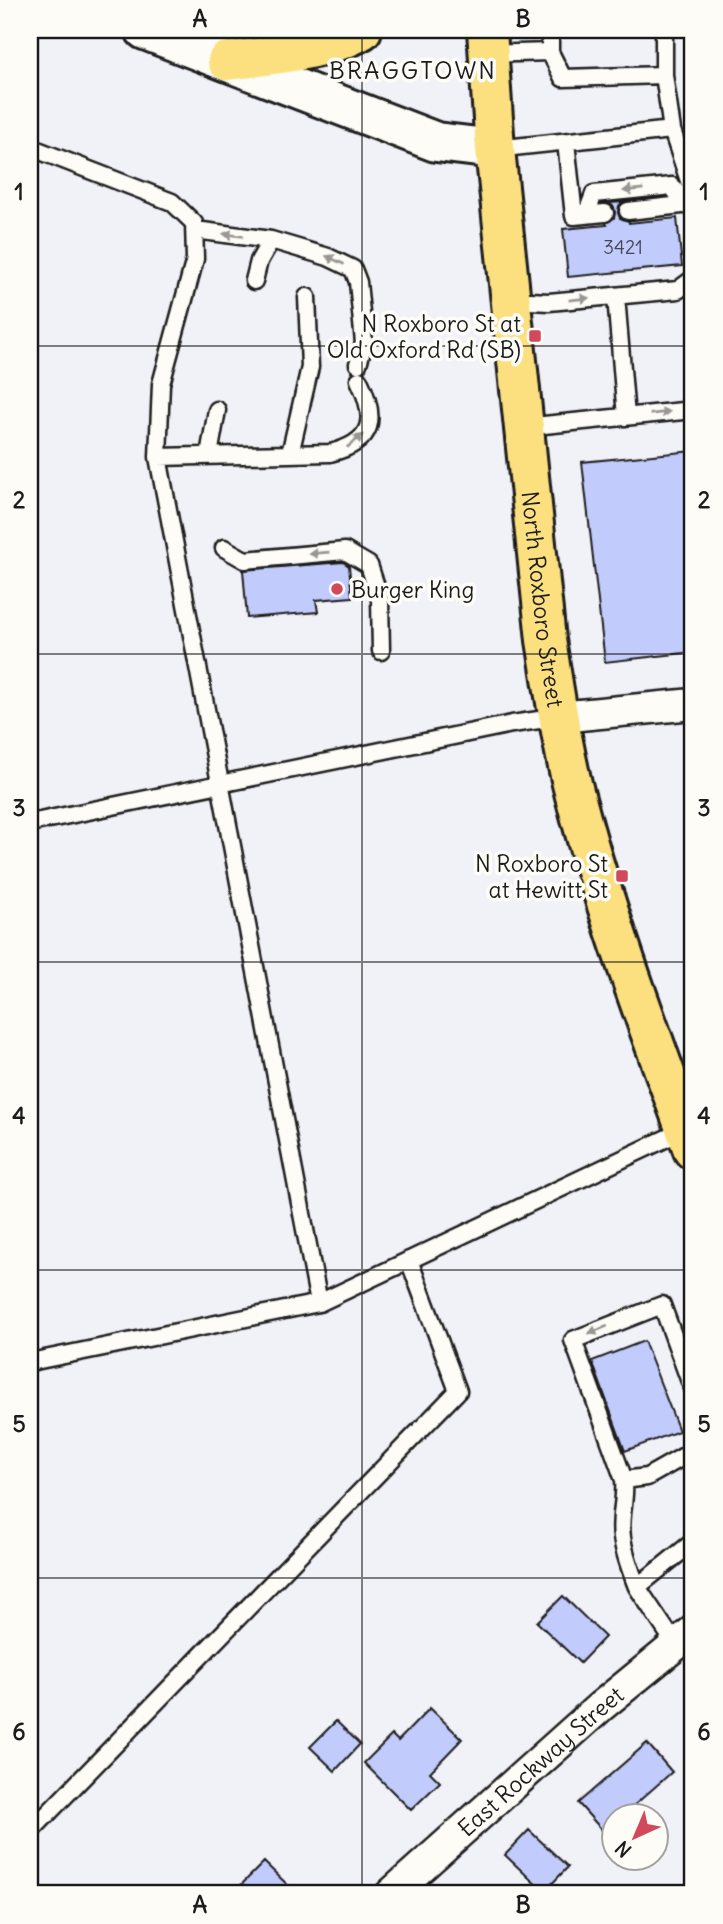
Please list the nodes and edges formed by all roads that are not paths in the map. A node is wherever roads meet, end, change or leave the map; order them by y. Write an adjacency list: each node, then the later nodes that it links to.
1 (145, 30): 7 (street)
2 (362, 30): 7 (main road)
3 (550, 30): 6 (lane)
4 (664, 30): 8 (lane)
5 (487, 42): 6 (lane); 12 (main road, North Roxboro Street)
6 (550, 52): 8 (lane)
7 (226, 61): 12 (street)
8 (664, 75): 9 (lane)
9 (672, 130): 10 (lane); 13 (lane)
10 (566, 142): 12 (lane); 16 (lane)
11 (30, 147): 17 (lane)
12 (495, 149): 23 (main road, North Roxboro Street)
13 (690, 201): 14 (lane); 16 (lane, one-way to 16)
14 (628, 211)
15 (605, 213): 16 (lane)
16 (586, 215)
17 (195, 230): 18 (lane, one-way to 17); 30 (lane)
18 (271, 240): 20 (lane); 28 (lane, one-way to 18)
19 (693, 279): 21 (lane)
20 (254, 281)
21 (616, 296): 23 (lane, one-way to 21); 26 (lane)
22 (307, 297): 28 (lane)
23 (510, 300): 27 (main road, North Roxboro Street)
24 (217, 410): 29 (lane)
25 (693, 410): 26 (lane, one-way to 25)
26 (626, 417): 27 (lane)
27 (524, 427): 34 (main road, North Roxboro Street)
28 (290, 454): 29 (lane)
29 (209, 455): 30 (lane)
30 (158, 457): 35 (lane)
31 (223, 548): 32 (lane, one-way to 31)
32 (380, 651)
33 (693, 704): 34 (street)
34 (559, 717): 35 (lane); 37 (main road, North Roxboro Street)
35 (220, 785): 36 (lane); 39 (lane)
36 (30, 823)
37 (689, 1139): 38 (lane)
38 (409, 1260): 39 (lane); 47 (lane)
39 (319, 1303): 40 (lane)
40 (30, 1362)
41 (693, 1390): 43 (lane, one-way to 43)
42 (693, 1451): 43 (lane)
43 (624, 1480): 45 (lane)
44 (693, 1542): 45 (lane)
45 (637, 1587): 46 (lane)
46 (685, 1638): 48 (street, East Rockway Street)
47 (30, 1832)
48 (391, 1894)

